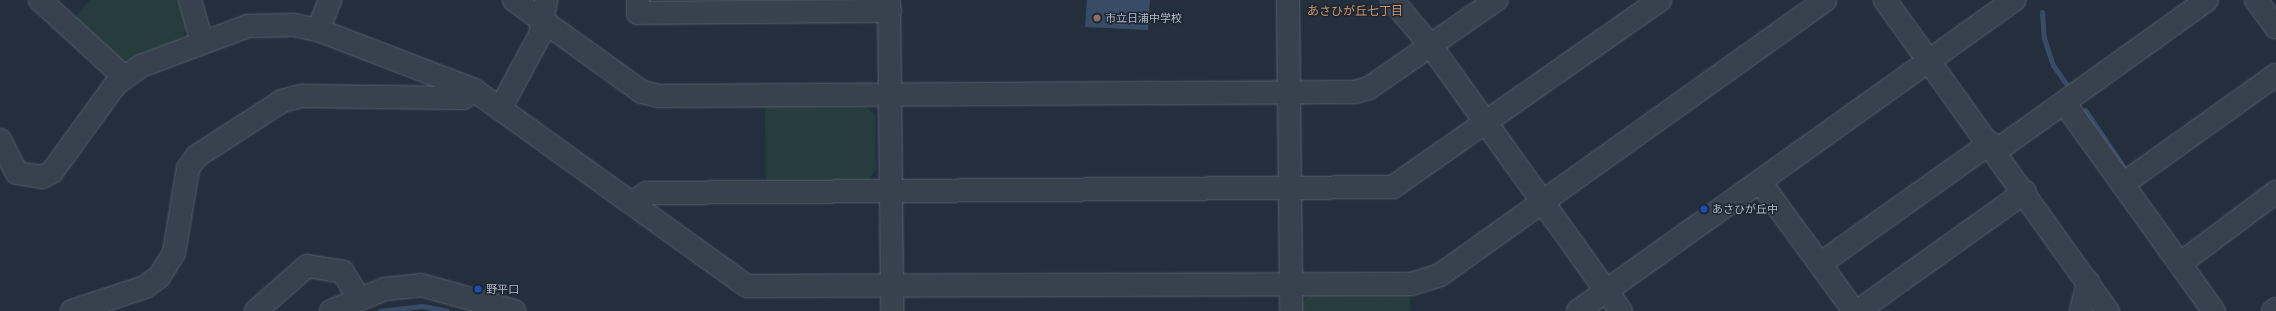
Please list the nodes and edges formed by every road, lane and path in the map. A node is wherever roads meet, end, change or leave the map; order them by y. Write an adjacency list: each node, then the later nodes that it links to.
1 (40, 0): 24 (street)
2 (190, 0): 20 (street)
3 (330, 0): 19 (street)
4 (514, 0): 17 (street)
5 (546, 0): 17 (street)
6 (638, 0): 16 (street)
7 (1288, 0): 26 (street)
8 (1392, 0): 21 (street)
9 (1496, 0): 21 (street)
10 (1660, 0): 30 (street)
11 (1825, 0): 39 (street)
12 (1885, 0): 22 (street)
13 (2014, 0): 22 (street)
14 (2207, 0): 28 (street)
15 (2256, 0): 18 (street)
16 (889, 6): 27 (street)
17 (544, 22): 27 (street); 29 (street)
18 (2276, 28)
19 (318, 30): 20 (street); 25 (street)
20 (202, 42): 24 (street)
21 (1431, 46): 26 (street); 30 (street)
22 (1928, 61): 32 (street); 33 (street)
23 (2276, 75): 34 (street)
24 (125, 78): 31 (street)
25 (474, 90): 29 (street); 49 (street)
26 (1289, 93): 27 (street); 35 (street)
27 (890, 96): 36 (street)
28 (2065, 104): 32 (street); 34 (street)
29 (500, 109): 40 (street)
30 (1486, 124): 35 (street); 39 (street)
31 (0, 140)
32 (1993, 147): 37 (street); 42 (street)
33 (1760, 182): 42 (street); 46 (street)
34 (2123, 184): 41 (street)
35 (1290, 187): 36 (street); 44 (street)
36 (891, 192): 40 (street); 45 (street)
37 (2025, 192): 43 (street); 58 (street)
38 (2276, 192): 41 (street)
39 (1541, 201): 44 (street); 46 (street)
40 (632, 203): 45 (street)
41 (2181, 263): 61 (street)
42 (1820, 264): 57 (street)
43 (2088, 282): 59 (street); 60 (street)
44 (1291, 285): 45 (street); 54 (street)
45 (893, 287): 53 (street)
46 (1606, 292): 55 (street); 56 (street)
47 (358, 297): 50 (street); 51 (street); 52 (street)
48 (2276, 309): 62 (street)
49 (72, 311)
50 (256, 311)
51 (331, 311)
52 (514, 311)
53 (892, 311)
54 (1291, 311)
55 (1578, 311)
56 (1621, 311)
57 (1854, 311)
58 (1858, 311)
59 (2082, 311)
60 (2108, 311)
61 (2214, 311)
62 (2273, 311)

